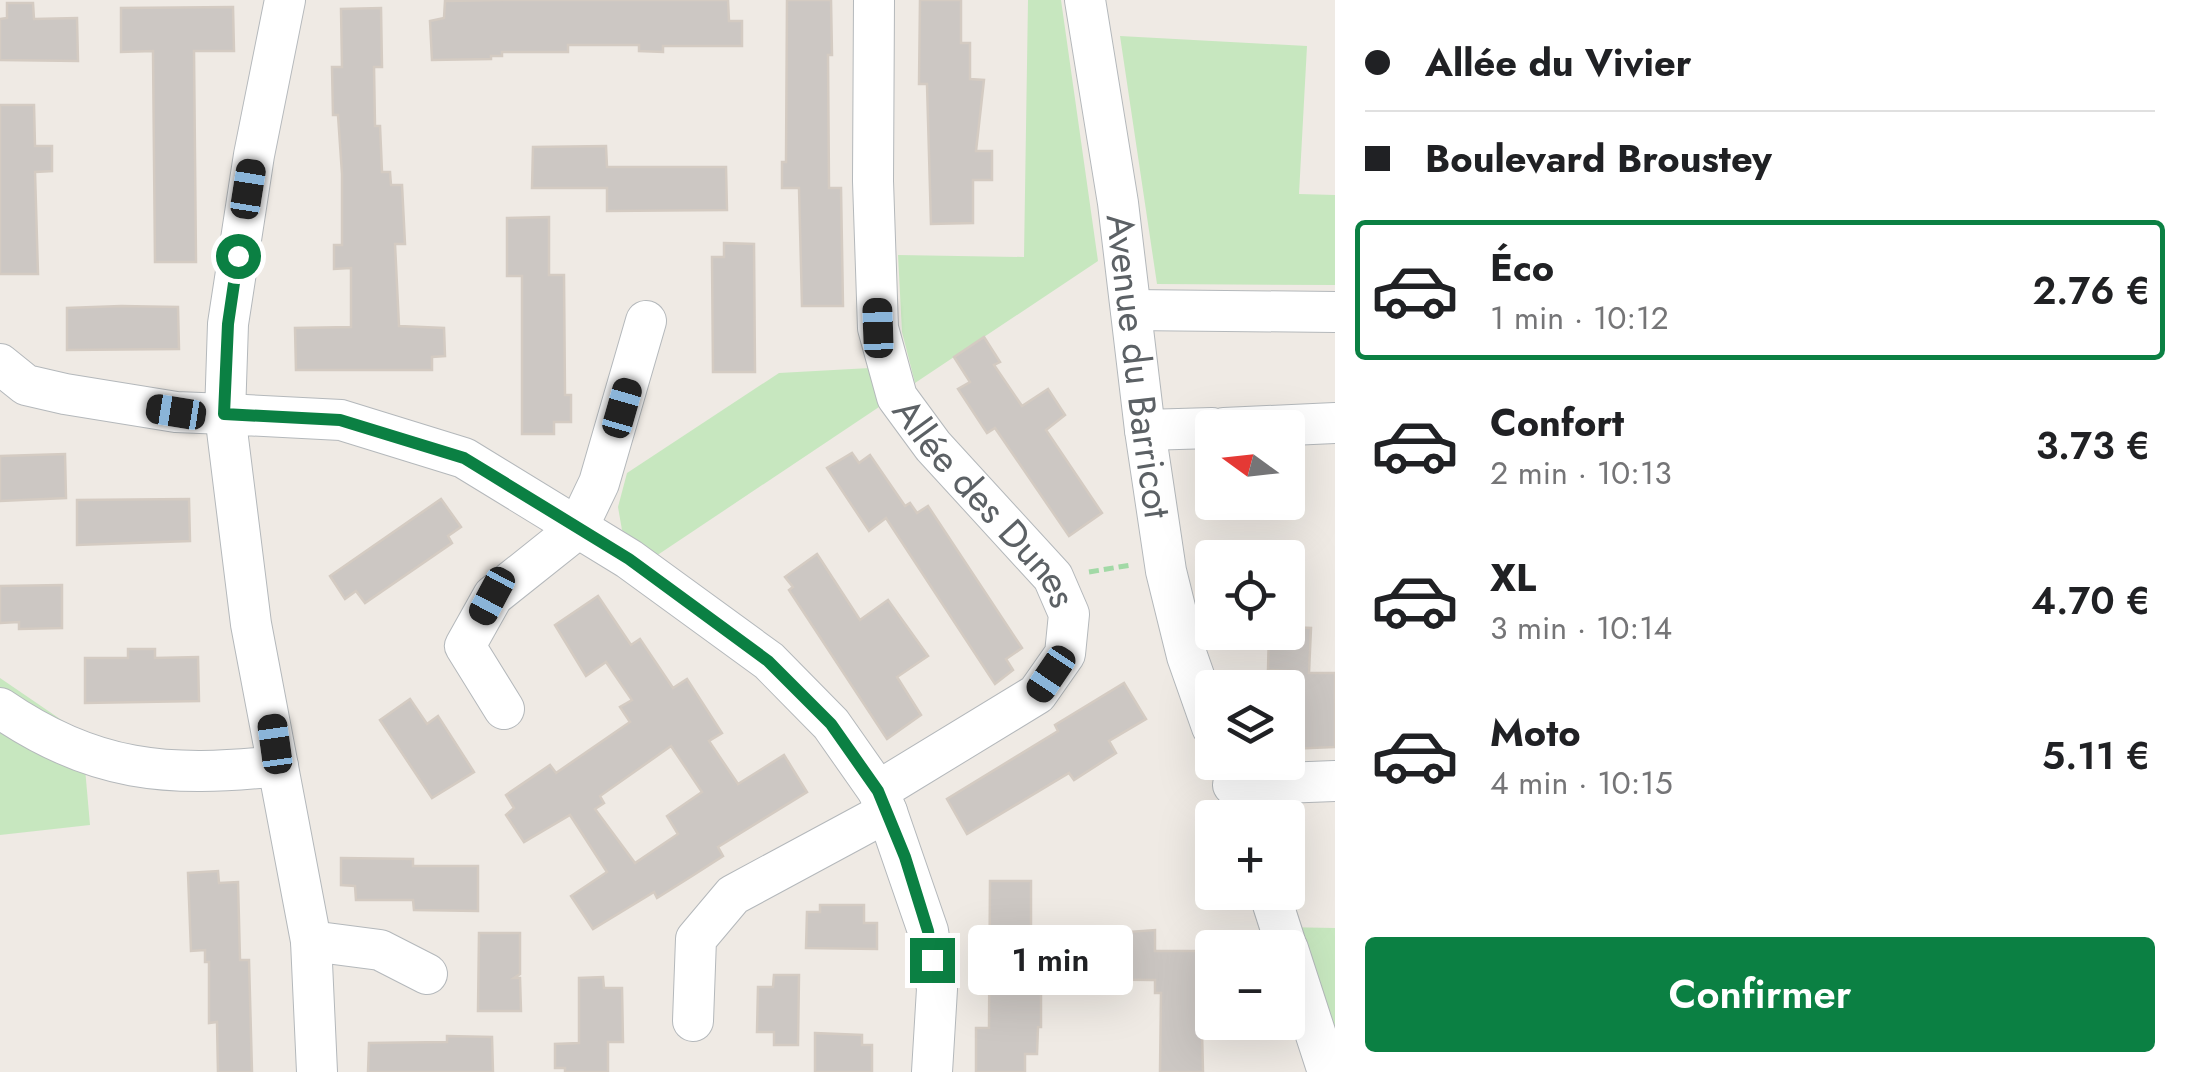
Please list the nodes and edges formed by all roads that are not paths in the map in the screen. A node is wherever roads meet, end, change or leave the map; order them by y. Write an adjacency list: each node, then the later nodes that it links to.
1 (285, 0): 8 (street)
2 (874, 0): 20 (street, Allée des Dunes)
3 (1086, 0): 4 (street, Avenue du Barricot)
4 (1131, 310): 5 (street); 12 (street, Avenue du Barricot)
5 (1335, 312)
6 (646, 320): 13 (street)
7 (0, 364): 8 (street)
8 (224, 414): 13 (street); 17 (street)
9 (1335, 424): 10 (street)
10 (1305, 425)
11 (1195, 428): 12 (street)
12 (1144, 430): 14 (street, Avenue du Barricot)
13 (577, 530): 16 (street); 20 (street)
14 (1195, 679)
15 (0, 708): 17 (street)
16 (504, 709)
17 (278, 766): 21 (street)
18 (1335, 780): 19 (street)
19 (1234, 788)
20 (882, 802): 24 (street, Allée des Dunes); 26 (street)
21 (311, 941): 22 (street); 25 (street)
22 (428, 974)
23 (1305, 1002): 27 (street)
24 (693, 1022)
25 (316, 1072)
26 (932, 1072)
27 (1328, 1072)

